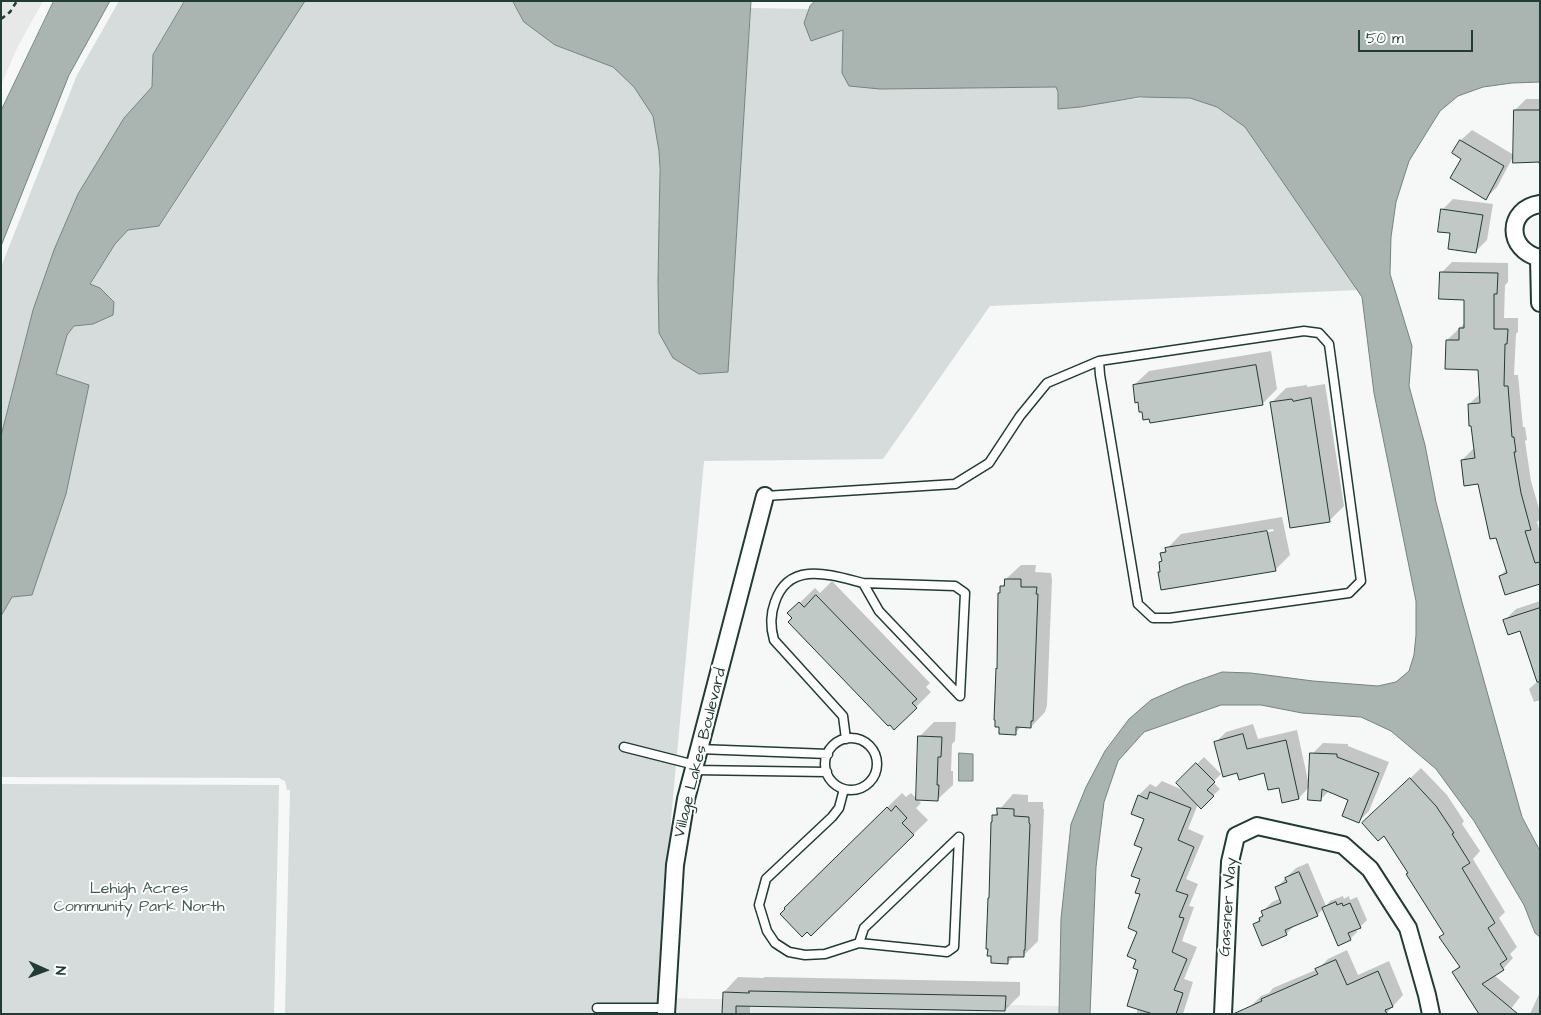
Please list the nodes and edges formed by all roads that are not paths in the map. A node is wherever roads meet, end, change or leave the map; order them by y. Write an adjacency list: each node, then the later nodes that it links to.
1 (1540, 204): 2 (street)
2 (1540, 258): 3 (street)
3 (1540, 303)
4 (1099, 361): 4 (lane); 5 (lane)
5 (765, 496): 10 (street, Village Lakes Boulevard)
6 (863, 583): 6 (lane); 7 (lane)
7 (846, 739): 9 (lane); 12 (lane)
8 (624, 747): 10 (lane)
9 (828, 754): 10 (lane); 11 (lane)
10 (696, 761): 11 (lane); 15 (street, Village Lakes Boulevard)
11 (827, 772): 12 (lane)
12 (844, 789): 13 (lane)
13 (859, 943): 13 (lane)
14 (597, 1008): 15 (lane)
15 (666, 1011)
16 (1223, 1014): 17 (street, Gassner Way)
17 (1431, 1014)

